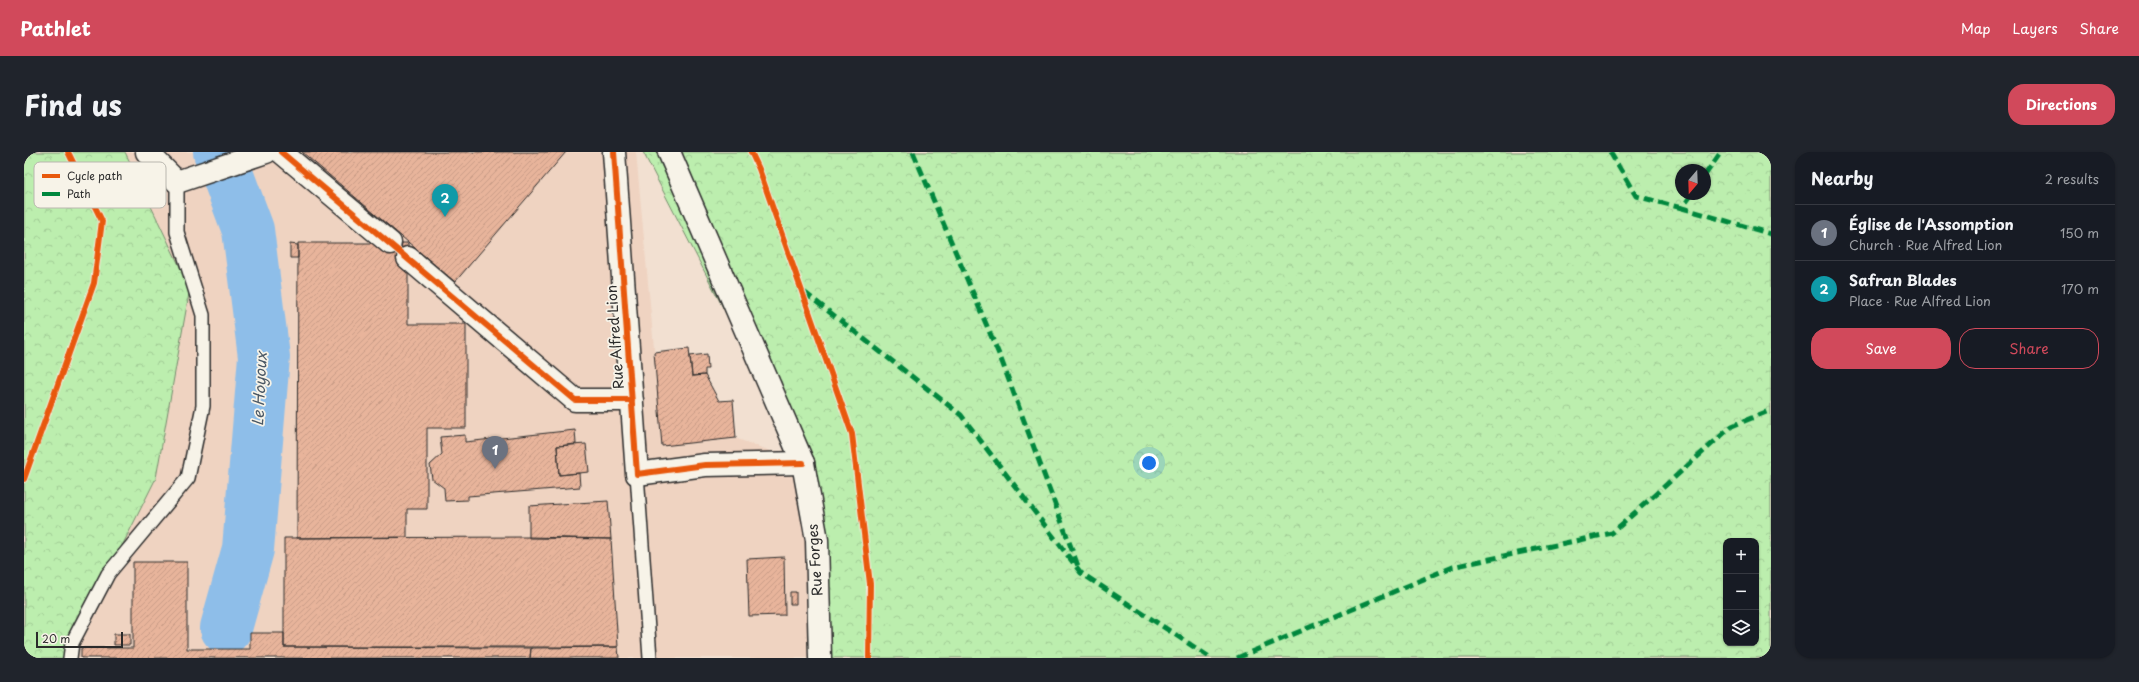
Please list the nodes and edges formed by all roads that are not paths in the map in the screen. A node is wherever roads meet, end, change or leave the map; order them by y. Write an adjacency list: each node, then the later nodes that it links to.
1 (147, 152): 6 (street)
2 (266, 152): 8 (street)
3 (281, 152): 9 (street)
4 (614, 152): 11 (street, Rue Alfred Lion)
5 (669, 152): 12 (street)
6 (157, 162)
7 (166, 171): 8 (street)
8 (177, 182): 14 (lane)
9 (390, 243)
10 (408, 258): 11 (street)
11 (632, 400): 13 (street, Rue Alfred Lion)
12 (803, 463): 13 (street); 16 (street, Rue Forges)
13 (637, 474): 15 (lane)
14 (70, 658)
15 (650, 658)
16 (820, 658)

